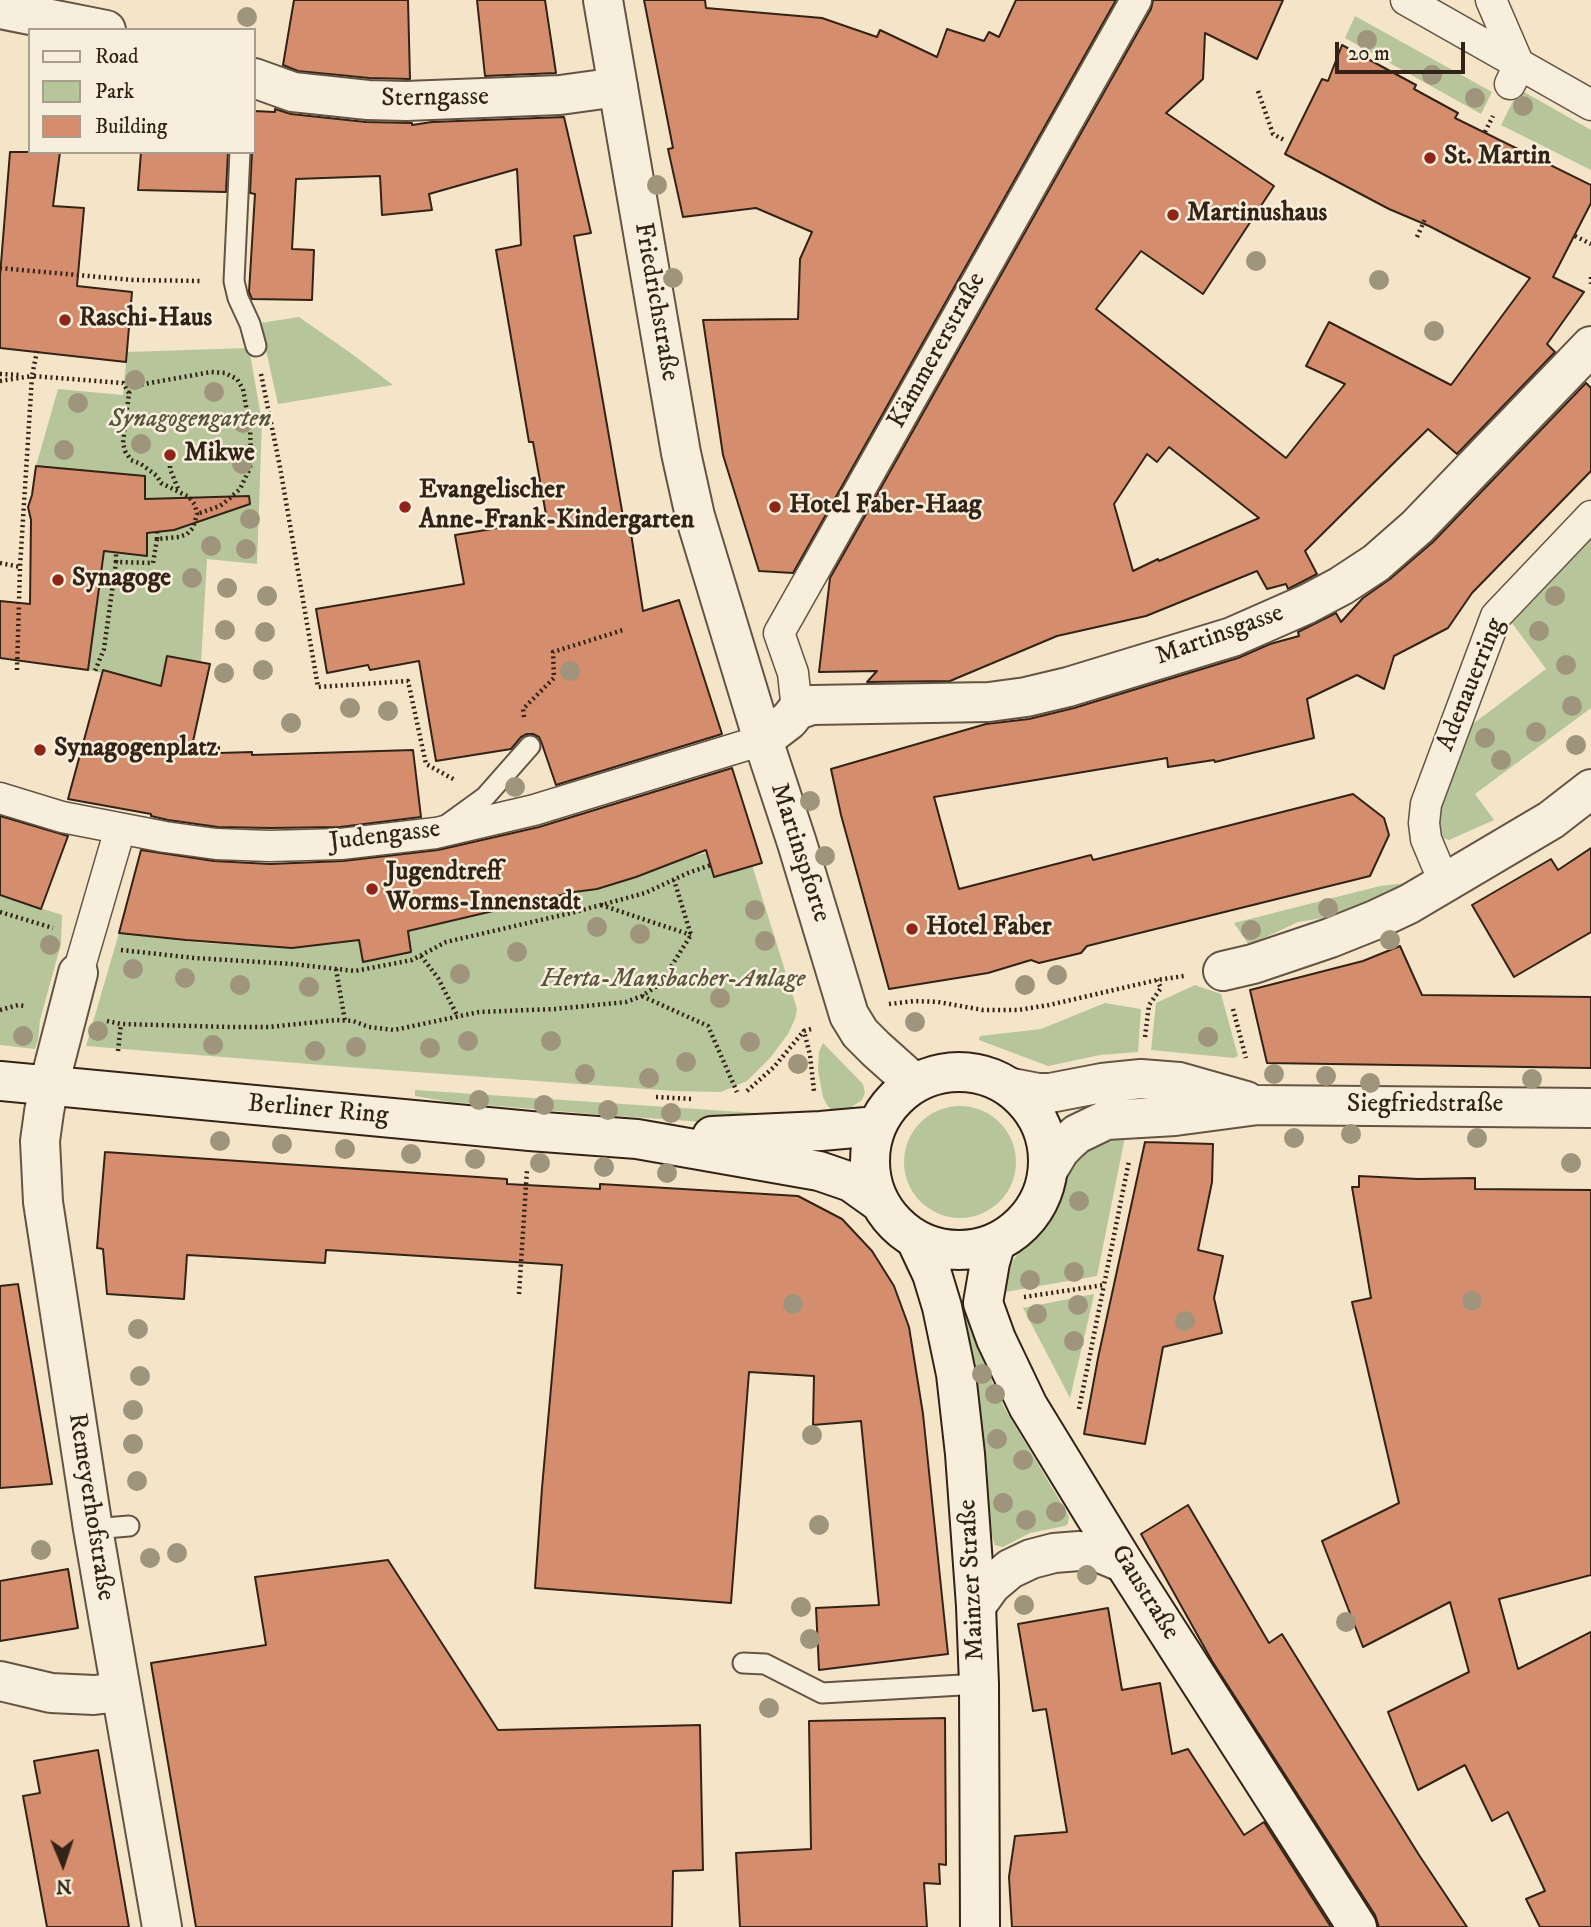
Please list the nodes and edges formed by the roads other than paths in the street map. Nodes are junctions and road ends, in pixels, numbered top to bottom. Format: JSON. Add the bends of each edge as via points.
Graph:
{"nodes":[{"id":1,"x":603,"y":0,"type":"edge"},
{"id":2,"x":1136,"y":0,"type":"edge"},
{"id":3,"x":1406,"y":0,"type":"edge"},
{"id":4,"x":1491,"y":0,"type":"edge"},
{"id":5,"x":0,"y":9,"type":"edge"},
{"id":6,"x":96,"y":28,"type":"edge"},
{"id":7,"x":1515,"y":75,"type":"junction"},
{"id":8,"x":256,"y":79,"type":"edge"},
{"id":9,"x":618,"y":87,"type":"junction"},
{"id":10,"x":1591,"y":105,"type":"edge"},
{"id":11,"x":240,"y":154,"type":"edge"},
{"id":12,"x":256,"y":346,"type":"road end"},
{"id":13,"x":1591,"y":346,"type":"edge"},
{"id":14,"x":1591,"y":516,"type":"edge"},
{"id":15,"x":720,"y":601,"type":"joint"},
{"id":16,"x":797,"y":710,"type":"junction"},
{"id":17,"x":763,"y":740,"type":"junction"},
{"id":18,"x":530,"y":746,"type":"road end"},
{"id":19,"x":1591,"y":789,"type":"edge"},
{"id":20,"x":0,"y":798,"type":"edge"},
{"id":21,"x":120,"y":829,"type":"junction"},
{"id":22,"x":436,"y":833,"type":"junction"},
{"id":23,"x":1444,"y":882,"type":"junction"},
{"id":24,"x":83,"y":956,"type":"joint"},
{"id":25,"x":1223,"y":971,"type":"road end"},
{"id":26,"x":0,"y":1081,"type":"edge"},
{"id":27,"x":914,"y":1083,"type":"junction"},
{"id":28,"x":49,"y":1085,"type":"junction"},
{"id":29,"x":1012,"y":1088,"type":"junction"},
{"id":30,"x":1258,"y":1105,"type":"junction"},
{"id":31,"x":1591,"y":1108,"type":"edge"},
{"id":32,"x":877,"y":1126,"type":"junction"},
{"id":33,"x":637,"y":1139,"type":"junction"},
{"id":34,"x":1048,"y":1170,"type":"junction"},
{"id":35,"x":879,"y":1202,"type":"junction"},
{"id":36,"x":916,"y":1240,"type":"junction"},
{"id":37,"x":996,"y":1242,"type":"junction"},
{"id":38,"x":1124,"y":1563,"type":"junction"},
{"id":39,"x":976,"y":1606,"type":"junction"},
{"id":40,"x":743,"y":1663,"type":"dead end"},
{"id":41,"x":0,"y":1681,"type":"edge"},
{"id":42,"x":979,"y":1684,"type":"junction"},
{"id":43,"x":120,"y":1692,"type":"junction"},
{"id":44,"x":162,"y":1927,"type":"edge"},
{"id":45,"x":980,"y":1927,"type":"edge"},
{"id":46,"x":1357,"y":1927,"type":"edge"}],
"edges":[{"from":1,"to":9,"type":"street","name":"Friedrichstraße"},
{"from":2,"to":16,"type":"street","name":"Kämmererstraße","via":[[779,633],[793,673]]},
{"from":3,"to":7,"type":"street"},
{"from":4,"to":7,"type":"street"},
{"from":5,"to":6,"type":"street"},
{"from":7,"to":10,"type":"street"},
{"from":8,"to":9,"type":"street","name":"Sterngasse","via":[[293,92],[405,101],[560,95]]},
{"from":9,"to":15,"type":"street","name":"Friedrichstraße","via":[[681,453]]},
{"from":11,"to":12,"type":"lane","via":[[234,281]]},
{"from":13,"to":16,"type":"street","name":"Martinsgasse","via":[[1417,527],[1353,579],[1296,609],[1231,637],[1026,697],[989,702],[812,705]]},
{"from":14,"to":23,"type":"street","name":"Adenauerring","via":[[1496,616],[1426,804],[1426,839]]},
{"from":15,"to":17,"type":"street","name":"Martinspforte"},
{"from":16,"to":17,"type":"street"},
{"from":17,"to":22,"type":"street","name":"Judengasse","via":[[561,803]]},
{"from":17,"to":27,"type":"street","name":"Martinspforte","via":[[849,1015],[860,1033]]},
{"from":18,"to":22,"type":"lane","via":[[485,797]]},
{"from":19,"to":23,"type":"street","via":[[1551,820]]},
{"from":20,"to":21,"type":"street","name":"Judengasse"},
{"from":21,"to":22,"type":"street","name":"Judengasse","via":[[216,844],[270,846],[341,844]]},
{"from":21,"to":24,"type":"street"},
{"from":23,"to":25,"type":"street","via":[[1409,904],[1341,934]]},
{"from":24,"to":28,"type":"street","via":[[50,1010]]},
{"from":26,"to":28,"type":"street","name":"Berliner Ring"},
{"from":27,"to":29,"type":"street","via":[[964,1071]]},
{"from":27,"to":32,"type":"street","via":[[892,1102]]},
{"from":28,"to":33,"type":"street","name":"Berliner Ring"},
{"from":28,"to":43,"type":"street","name":"Remeyerhofstraße","via":[[40,1141],[43,1202],[111,1527]]},
{"from":29,"to":30,"type":"street","name":"Siegfriedstraße","via":[[1050,1093],[1141,1079],[1179,1082]]},
{"from":29,"to":34,"type":"street","via":[[1041,1125]]},
{"from":30,"to":31,"type":"street","name":"Siegfriedstraße"},
{"from":30,"to":34,"type":"street","name":"Siegfriedstraße","via":[[1106,1120],[1077,1134]]},
{"from":32,"to":33,"type":"street","name":"Berliner Ring"},
{"from":32,"to":35,"type":"street","via":[[869,1155]]},
{"from":33,"to":35,"type":"street","name":"Berliner Ring","via":[[819,1171],[851,1182]]},
{"from":34,"to":37,"type":"street","via":[[1032,1213]]},
{"from":35,"to":36,"type":"street"},
{"from":36,"to":37,"type":"street","via":[[947,1250]]},
{"from":36,"to":39,"type":"street","name":"Mainzer Straße","via":[[942,1307],[956,1374]]},
{"from":37,"to":38,"type":"street","name":"Gaustraße","via":[[983,1303],[996,1339],[1028,1406]]},
{"from":38,"to":39,"type":"street","via":[[1079,1551],[1031,1559],[991,1585]]},
{"from":38,"to":46,"type":"street","name":"Gaustraße"},
{"from":39,"to":42,"type":"street","name":"Mainzer Straße"},
{"from":40,"to":42,"type":"lane","via":[[765,1664],[822,1693]]},
{"from":41,"to":43,"type":"street","via":[[51,1693]]},
{"from":42,"to":45,"type":"street","name":"Mainzer Straße"},
{"from":43,"to":44,"type":"street","name":"Remeyerhofstraße"}]}
